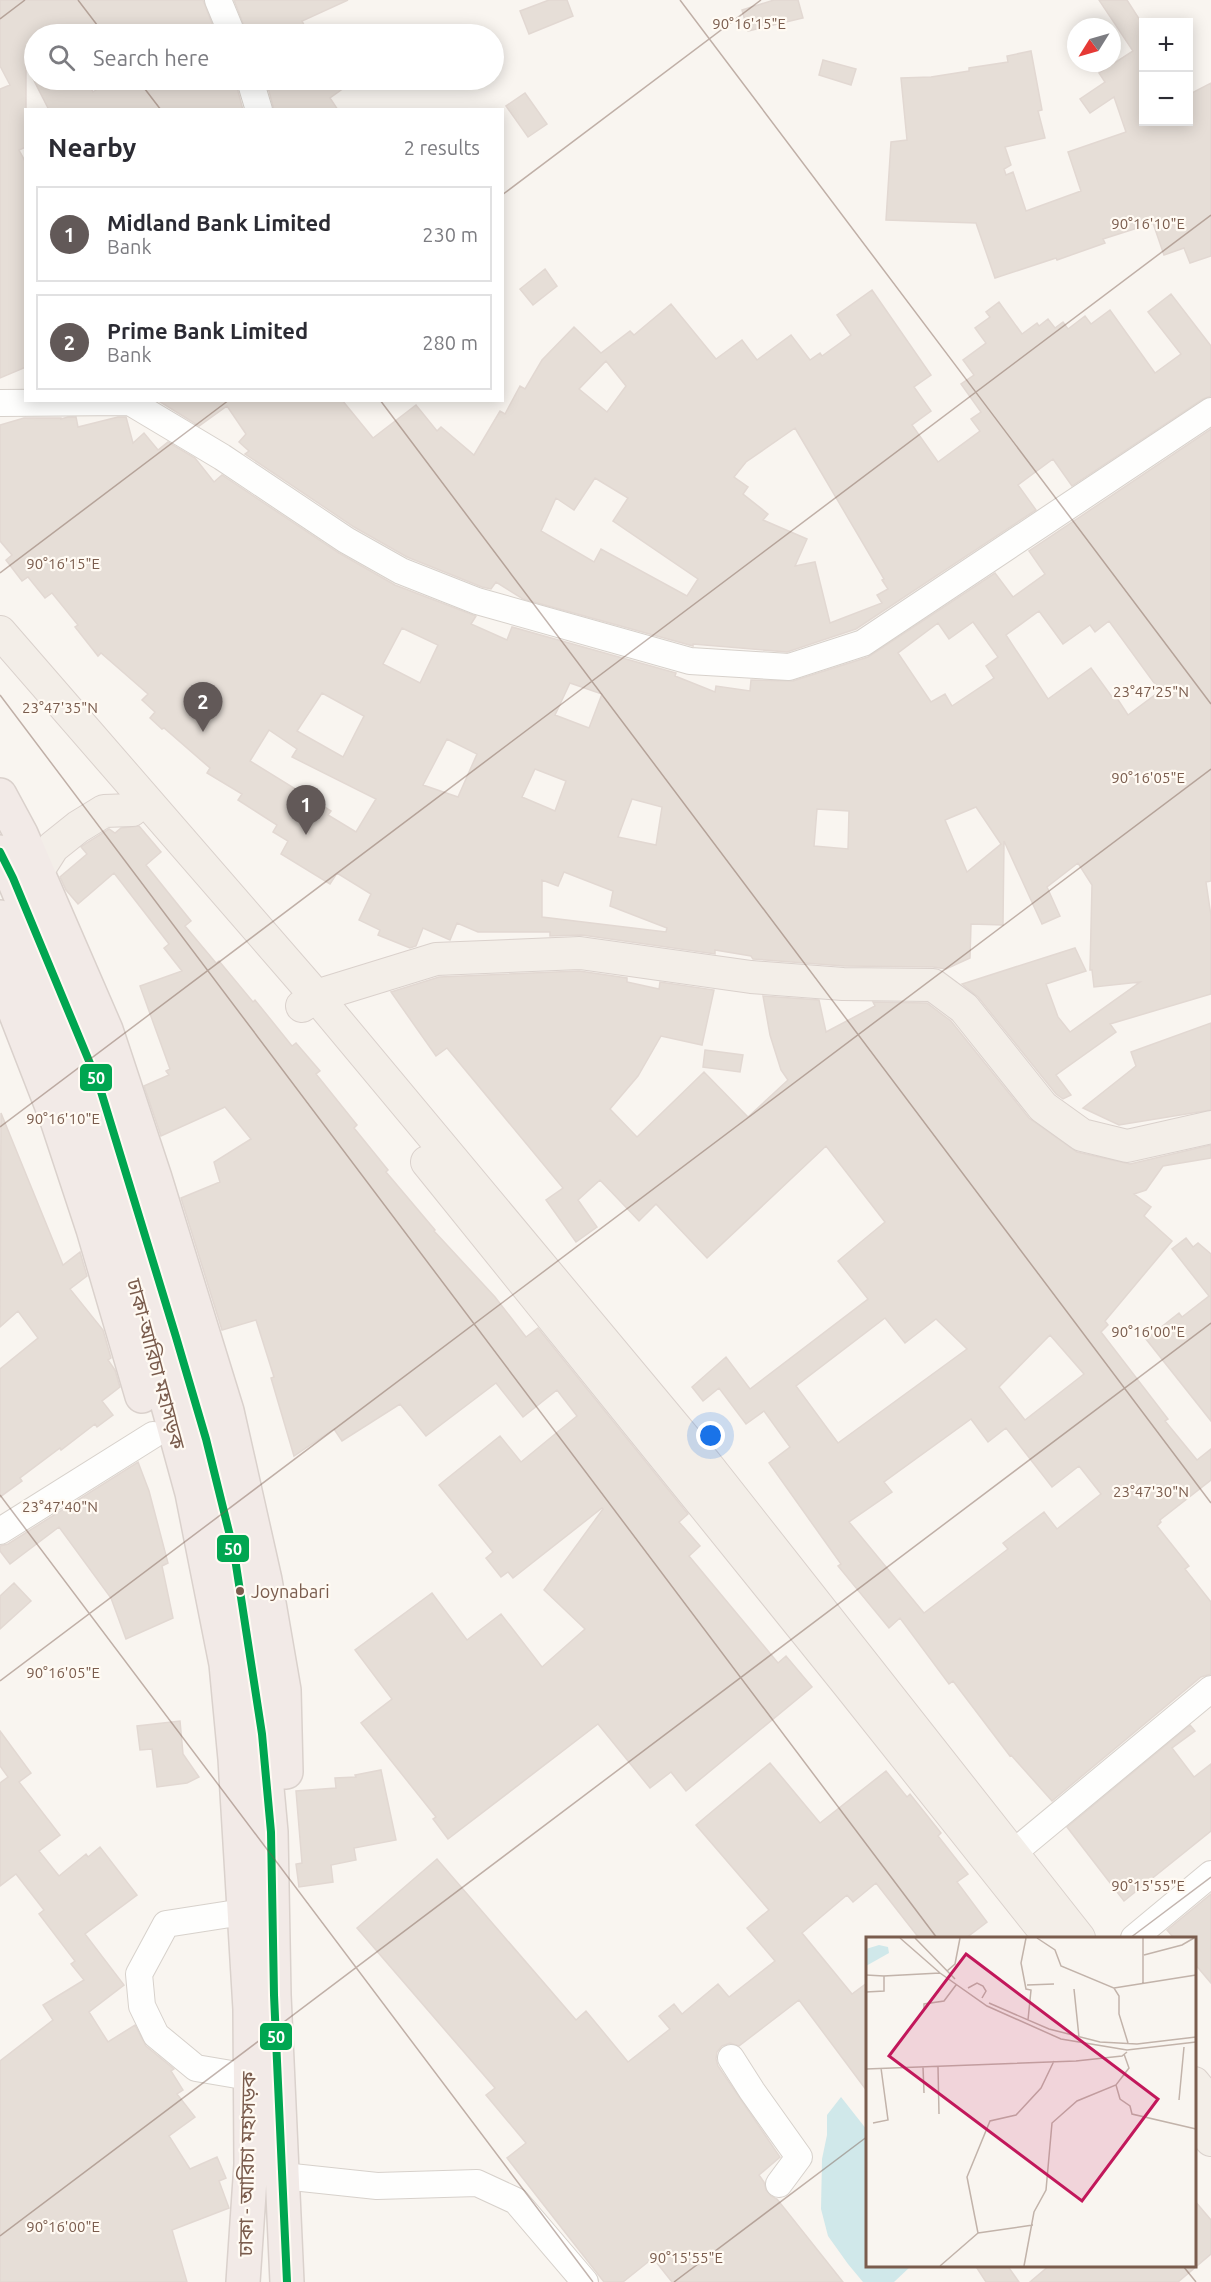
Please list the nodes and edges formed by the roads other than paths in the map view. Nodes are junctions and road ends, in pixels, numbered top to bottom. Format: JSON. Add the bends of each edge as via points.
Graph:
{"nodes":[{"id":1,"x":218,"y":0,"type":"edge"},
{"id":2,"x":228,"y":24,"type":"edge"},
{"id":3,"x":253,"y":90,"type":"edge"},
{"id":4,"x":258,"y":108,"type":"edge"},
{"id":5,"x":66,"y":402,"type":"edge"},
{"id":6,"x":133,"y":402,"type":"edge"},
{"id":7,"x":0,"y":403,"type":"edge"},
{"id":8,"x":1211,"y":411,"type":"edge"},
{"id":9,"x":0,"y":632,"type":"edge"},
{"id":10,"x":0,"y":658,"type":"edge"},
{"id":11,"x":0,"y":795,"type":"edge"},
{"id":12,"x":132,"y":810,"type":"junction"},
{"id":13,"x":0,"y":852,"type":"edge"},
{"id":14,"x":37,"y":872,"type":"junction"},
{"id":15,"x":0,"y":916,"type":"edge"},
{"id":16,"x":0,"y":973,"type":"edge"},
{"id":17,"x":309,"y":1001,"type":"junction"},
{"id":18,"x":1211,"y":1127,"type":"edge"},
{"id":19,"x":153,"y":1435,"type":"junction"},
{"id":20,"x":0,"y":1531,"type":"edge"},
{"id":21,"x":1211,"y":1689,"type":"edge"},
{"id":22,"x":239,"y":1829,"type":"junction"},
{"id":23,"x":271,"y":1832,"type":"junction"},
{"id":24,"x":1013,"y":1853,"type":"junction"},
{"id":25,"x":1211,"y":1874,"type":"edge"},
{"id":26,"x":243,"y":1912,"type":"junction"},
{"id":27,"x":1049,"y":1937,"type":"edge"},
{"id":28,"x":1078,"y":1937,"type":"edge"},
{"id":29,"x":1135,"y":1937,"type":"edge"},
{"id":30,"x":731,"y":2058,"type":"dead end"},
{"id":31,"x":249,"y":2077,"type":"junction"},
{"id":32,"x":1196,"y":2086,"type":"edge"},
{"id":33,"x":1211,"y":2104,"type":"edge"},
{"id":34,"x":1196,"y":2122,"type":"edge"},
{"id":35,"x":1211,"y":2140,"type":"edge"},
{"id":36,"x":283,"y":2176,"type":"junction"},
{"id":37,"x":779,"y":2184,"type":"dead end"},
{"id":38,"x":243,"y":2282,"type":"edge"},
{"id":39,"x":287,"y":2282,"type":"edge"},
{"id":40,"x":585,"y":2282,"type":"edge"}],
"edges":[{"from":1,"to":2,"type":"street"},
{"from":3,"to":4,"type":"street"},
{"from":5,"to":7,"type":"street"},
{"from":6,"to":8,"type":"street","via":[[346,540],[412,575],[477,601],[690,661],[789,668],[863,643]]},
{"from":9,"to":17,"type":"main road"},
{"from":10,"to":12,"type":"main road"},
{"from":11,"to":14,"type":"highway"},
{"from":12,"to":14,"type":"main road","via":[[104,811],[78,827],[53,847]]},
{"from":12,"to":17,"type":"main road"},
{"from":13,"to":23,"type":"highway","name":"ঢাকা-আরিচা মহাসড়ক","via":[[99,1085],[206,1439],[234,1552],[262,1734]]},
{"from":14,"to":23,"type":"highway","via":[[106,1030],[226,1411],[284,1690],[286,1774]]},
{"from":15,"to":22,"type":"highway","name":"ঢাকা-আরিচা মহাসড়ক","via":[[69,1077],[133,1278],[192,1493],[226,1664]]},
{"from":16,"to":19,"type":"highway","via":[[56,1117]]},
{"from":17,"to":18,"type":"main road","via":[[436,959],[580,953],[763,978],[933,985],[964,1008],[1043,1107],[1082,1135],[1128,1146]]},
{"from":17,"to":24,"type":"main road","via":[[706,1464]]},
{"from":17,"to":27,"type":"main road"},
{"from":19,"to":20,"type":"street"},
{"from":19,"to":22,"type":"highway","via":[[187,1572],[217,1771]]},
{"from":21,"to":24,"type":"street"},
{"from":22,"to":26,"type":"highway","name":"ঢাকা - আরিচা মহাসড়ক"},
{"from":23,"to":36,"type":"highway","name":"ঢাকা-আরিচা মহাসড়ক"},
{"from":24,"to":28,"type":"main road"},
{"from":25,"to":29,"type":"street"},
{"from":26,"to":31,"type":"highway","name":"ঢাকা - আরিচা মহাসড়ক","via":[[250,2009]]},
{"from":26,"to":31,"type":"street","via":[[166,1924],[139,1974],[141,2006],[156,2035],[196,2068]]},
{"from":30,"to":37,"type":"street","via":[[799,2157]]},
{"from":31,"to":38,"type":"highway","name":"ঢাকা - আরিচা মহাসড়ক","via":[[251,2164]]},
{"from":32,"to":33,"type":"main road"},
{"from":34,"to":35,"type":"main road"},
{"from":36,"to":39,"type":"highway","name":"ঢাকা-আরিচা মহাসড়ক"},
{"from":36,"to":40,"type":"street","via":[[377,2186],[477,2183],[516,2201]]}]}
